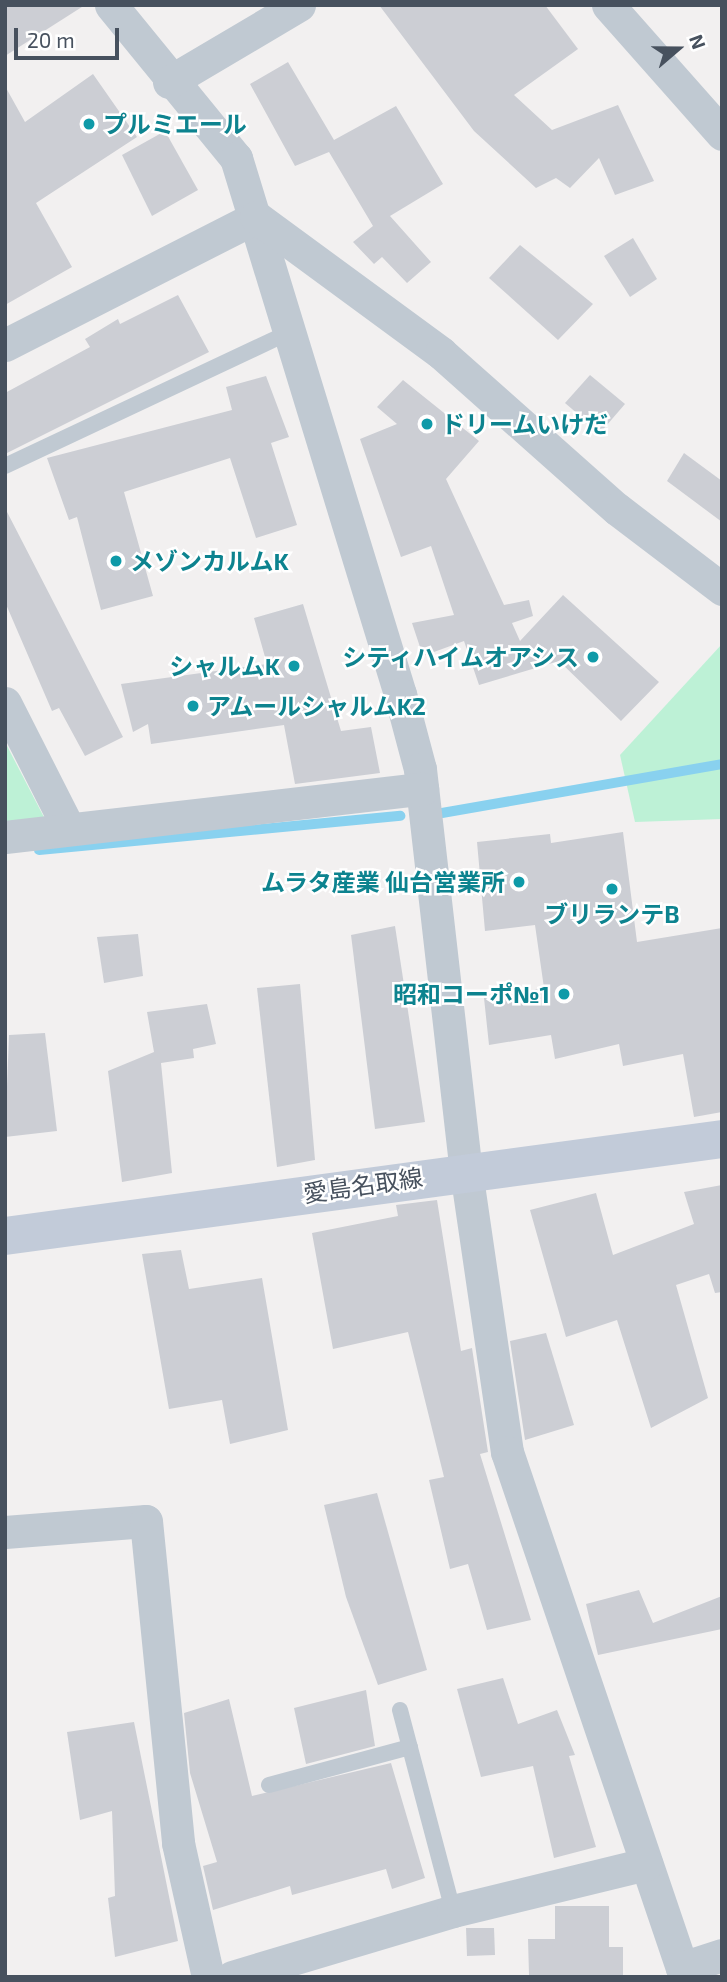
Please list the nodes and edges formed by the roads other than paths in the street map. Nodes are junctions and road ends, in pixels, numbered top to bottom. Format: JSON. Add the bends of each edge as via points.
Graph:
{"nodes":[{"id":1,"x":111,"y":5,"type":"edge"},
{"id":2,"x":299,"y":5,"type":"edge"},
{"id":3,"x":610,"y":6,"type":"edge"},
{"id":4,"x":169,"y":82,"type":"junction"},
{"id":5,"x":722,"y":134,"type":"edge"},
{"id":6,"x":256,"y":217,"type":"junction"},
{"id":7,"x":290,"y":332,"type":"junction"},
{"id":8,"x":5,"y":345,"type":"edge"},
{"id":9,"x":5,"y":466,"type":"edge"},
{"id":10,"x":722,"y":589,"type":"edge"},
{"id":11,"x":5,"y":703,"type":"edge"},
{"id":12,"x":422,"y":789,"type":"junction"},
{"id":13,"x":68,"y":827,"type":"junction"},
{"id":14,"x":5,"y":837,"type":"edge"},
{"id":15,"x":722,"y":1139,"type":"edge"},
{"id":16,"x":466,"y":1171,"type":"junction"},
{"id":17,"x":5,"y":1236,"type":"edge"},
{"id":18,"x":5,"y":1532,"type":"edge"},
{"id":19,"x":400,"y":1710,"type":"dead end"},
{"id":20,"x":410,"y":1748,"type":"junction"},
{"id":21,"x":269,"y":1785,"type":"dead end"},
{"id":22,"x":646,"y":1864,"type":"junction"},
{"id":23,"x":453,"y":1911,"type":"junction"},
{"id":24,"x":722,"y":1955,"type":"edge"},
{"id":25,"x":304,"y":1965,"type":"edge"},
{"id":26,"x":683,"y":1972,"type":"edge"},
{"id":27,"x":208,"y":1977,"type":"edge"},
{"id":28,"x":232,"y":1977,"type":"edge"}],
"edges":[{"from":1,"to":4,"type":"street"},
{"from":2,"to":4,"type":"street"},
{"from":3,"to":5,"type":"street"},
{"from":4,"to":6,"type":"street","via":[[236,158]]},
{"from":6,"to":7,"type":"street"},
{"from":6,"to":8,"type":"street"},
{"from":6,"to":10,"type":"street","via":[[441,353],[617,509]]},
{"from":7,"to":9,"type":"lane"},
{"from":7,"to":12,"type":"street","via":[[400,694]]},
{"from":11,"to":13,"type":"street"},
{"from":12,"to":13,"type":"street"},
{"from":12,"to":16,"type":"street"},
{"from":13,"to":14,"type":"street"},
{"from":15,"to":16,"type":"main road","name":"愛島名取線"},
{"from":16,"to":17,"type":"main road","name":"愛島名取線"},
{"from":16,"to":22,"type":"street","via":[[507,1452]]},
{"from":18,"to":27,"type":"street","via":[[146,1521],[178,1843]]},
{"from":19,"to":20,"type":"lane"},
{"from":20,"to":21,"type":"lane"},
{"from":20,"to":23,"type":"lane"},
{"from":22,"to":23,"type":"street"},
{"from":22,"to":26,"type":"street"},
{"from":23,"to":25,"type":"street"},
{"from":24,"to":26,"type":"street"},
{"from":25,"to":28,"type":"street"}]}
